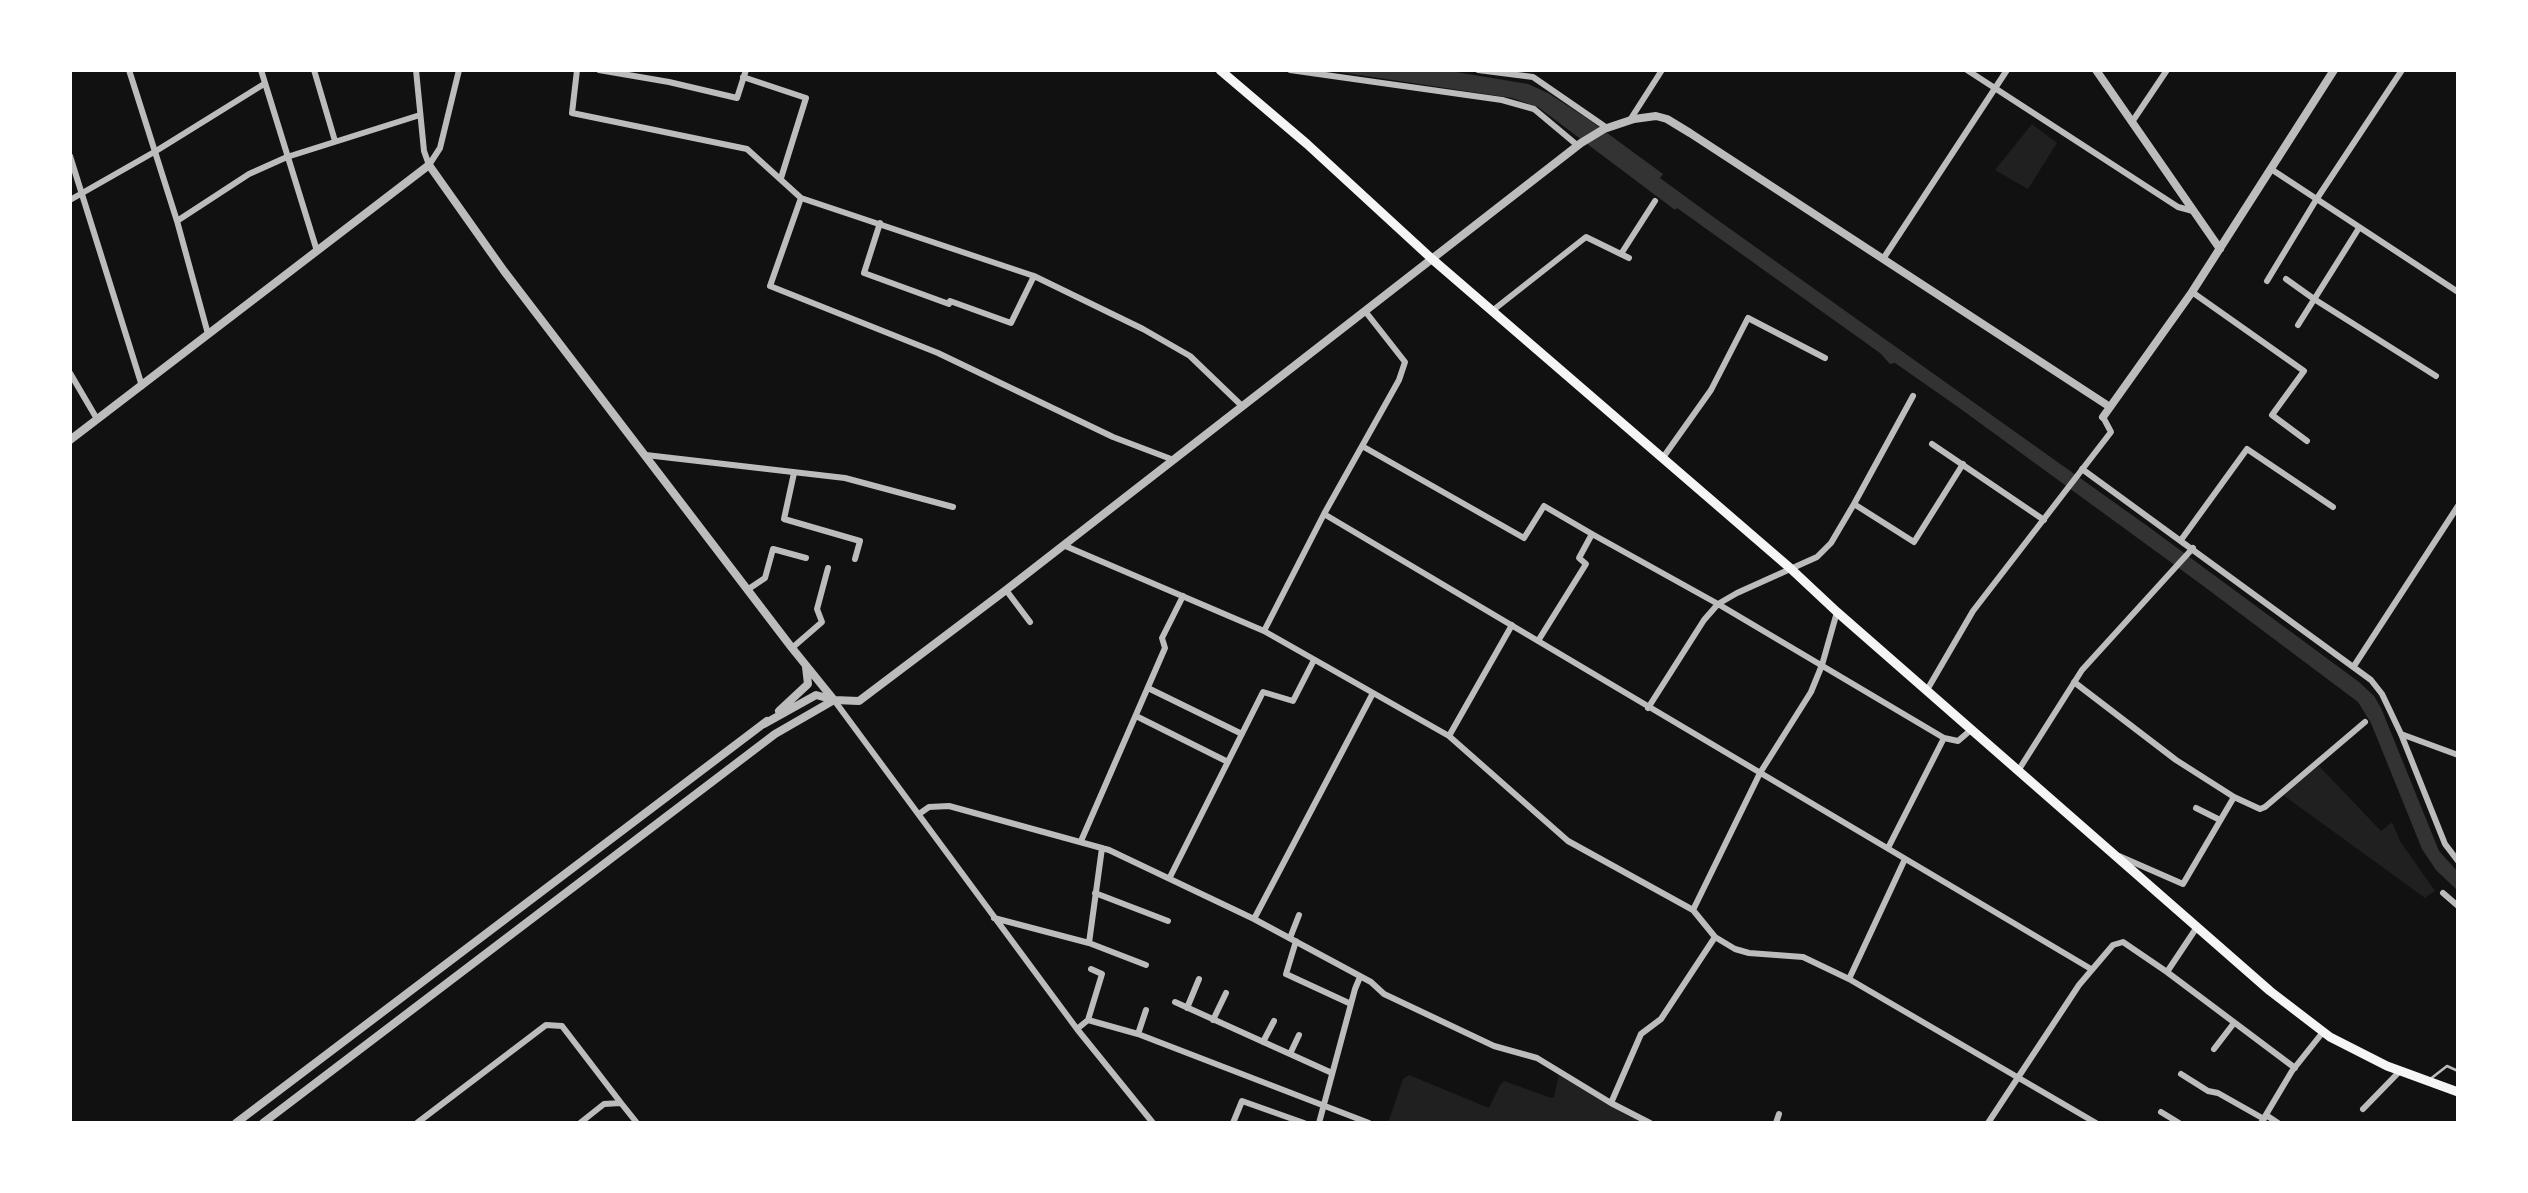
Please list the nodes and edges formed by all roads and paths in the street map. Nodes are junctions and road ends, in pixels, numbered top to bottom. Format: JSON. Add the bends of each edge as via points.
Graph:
{"nodes":[{"id":1,"x":129,"y":70,"type":"edge"},
{"id":2,"x":261,"y":70,"type":"edge"},
{"id":3,"x":314,"y":70,"type":"edge"},
{"id":4,"x":416,"y":70,"type":"edge"},
{"id":5,"x":458,"y":70,"type":"edge"},
{"id":6,"x":577,"y":70,"type":"edge"},
{"id":7,"x":599,"y":70,"type":"edge"},
{"id":8,"x":1220,"y":70,"type":"edge"},
{"id":9,"x":1290,"y":70,"type":"edge"},
{"id":10,"x":1478,"y":70,"type":"edge"},
{"id":11,"x":1662,"y":70,"type":"edge"},
{"id":12,"x":1967,"y":70,"type":"edge"},
{"id":13,"x":2007,"y":70,"type":"edge"},
{"id":14,"x":2096,"y":70,"type":"edge"},
{"id":15,"x":2167,"y":70,"type":"edge"},
{"id":16,"x":2334,"y":70,"type":"edge"},
{"id":17,"x":2402,"y":70,"type":"edge"},
{"id":18,"x":745,"y":73,"type":"edge"},
{"id":19,"x":1534,"y":74,"type":"edge"},
{"id":20,"x":264,"y":85,"type":"junction"},
{"id":21,"x":1995,"y":88,"type":"junction"},
{"id":22,"x":420,"y":116,"type":"junction"},
{"id":23,"x":1630,"y":120,"type":"junction"},
{"id":24,"x":2132,"y":122,"type":"junction"},
{"id":25,"x":1606,"y":128,"type":"junction"},
{"id":26,"x":335,"y":141,"type":"junction"},
{"id":27,"x":1579,"y":144,"type":"junction"},
{"id":28,"x":156,"y":151,"type":"junction"},
{"id":29,"x":70,"y":156,"type":"edge"},
{"id":30,"x":287,"y":157,"type":"junction"},
{"id":31,"x":429,"y":165,"type":"junction"},
{"id":32,"x":2271,"y":169,"type":"junction"},
{"id":33,"x":781,"y":178,"type":"junction"},
{"id":34,"x":82,"y":193,"type":"junction"},
{"id":35,"x":801,"y":198,"type":"junction"},
{"id":36,"x":70,"y":200,"type":"edge"},
{"id":37,"x":2316,"y":200,"type":"junction"},
{"id":38,"x":1655,"y":201,"type":"dead end"},
{"id":39,"x":2193,"y":211,"type":"junction"},
{"id":40,"x":177,"y":221,"type":"junction"},
{"id":41,"x":880,"y":223,"type":"junction"},
{"id":42,"x":2359,"y":228,"type":"junction"},
{"id":43,"x":2220,"y":249,"type":"junction"},
{"id":44,"x":317,"y":251,"type":"junction"},
{"id":45,"x":1621,"y":254,"type":"junction"},
{"id":46,"x":1629,"y":258,"type":"dead end"},
{"id":47,"x":1432,"y":259,"type":"junction"},
{"id":48,"x":1883,"y":259,"type":"junction"},
{"id":49,"x":1034,"y":276,"type":"junction"},
{"id":50,"x":2287,"y":279,"type":"dead end"},
{"id":51,"x":2267,"y":281,"type":"dead end"},
{"id":52,"x":2192,"y":292,"type":"junction"},
{"id":53,"x":2458,"y":292,"type":"edge"},
{"id":54,"x":2314,"y":299,"type":"junction"},
{"id":55,"x":1365,"y":311,"type":"junction"},
{"id":56,"x":1492,"y":311,"type":"junction"},
{"id":57,"x":2298,"y":325,"type":"dead end"},
{"id":58,"x":208,"y":334,"type":"junction"},
{"id":59,"x":1825,"y":358,"type":"dead end"},
{"id":60,"x":70,"y":373,"type":"edge"},
{"id":61,"x":2436,"y":376,"type":"dead end"},
{"id":62,"x":142,"y":386,"type":"junction"},
{"id":63,"x":1913,"y":396,"type":"dead end"},
{"id":64,"x":1242,"y":406,"type":"junction"},
{"id":65,"x":2110,"y":407,"type":"junction"},
{"id":66,"x":2103,"y":417,"type":"joint"},
{"id":67,"x":97,"y":419,"type":"junction"},
{"id":68,"x":70,"y":440,"type":"edge"},
{"id":69,"x":2307,"y":441,"type":"dead end"},
{"id":70,"x":1932,"y":444,"type":"dead end"},
{"id":71,"x":1362,"y":446,"type":"junction"},
{"id":72,"x":646,"y":455,"type":"junction"},
{"id":73,"x":1171,"y":459,"type":"junction"},
{"id":74,"x":1662,"y":459,"type":"junction"},
{"id":75,"x":1963,"y":464,"type":"junction"},
{"id":76,"x":2082,"y":470,"type":"junction"},
{"id":77,"x":794,"y":472,"type":"junction"},
{"id":78,"x":1854,"y":504,"type":"junction"},
{"id":79,"x":2458,"y":506,"type":"edge"},
{"id":80,"x":953,"y":507,"type":"dead end"},
{"id":81,"x":2333,"y":507,"type":"dead end"},
{"id":82,"x":1324,"y":514,"type":"junction"},
{"id":83,"x":2044,"y":520,"type":"junction"},
{"id":84,"x":1592,"y":534,"type":"junction"},
{"id":85,"x":2181,"y":540,"type":"junction"},
{"id":86,"x":1063,"y":545,"type":"junction"},
{"id":87,"x":2191,"y":550,"type":"junction"},
{"id":88,"x":806,"y":558,"type":"dead end"},
{"id":89,"x":855,"y":559,"type":"dead end"},
{"id":90,"x":828,"y":568,"type":"dead end"},
{"id":91,"x":1790,"y":568,"type":"junction"},
{"id":92,"x":747,"y":590,"type":"junction"},
{"id":93,"x":1006,"y":590,"type":"junction"},
{"id":94,"x":1183,"y":596,"type":"junction"},
{"id":95,"x":1718,"y":604,"type":"junction"},
{"id":96,"x":1837,"y":612,"type":"junction"},
{"id":97,"x":1030,"y":622,"type":"dead end"},
{"id":98,"x":1512,"y":625,"type":"junction"},
{"id":99,"x":1264,"y":631,"type":"junction"},
{"id":100,"x":1538,"y":641,"type":"junction"},
{"id":101,"x":792,"y":648,"type":"junction"},
{"id":102,"x":1314,"y":660,"type":"junction"},
{"id":103,"x":805,"y":665,"type":"junction"},
{"id":104,"x":1821,"y":666,"type":"junction"},
{"id":105,"x":2354,"y":666,"type":"junction"},
{"id":106,"x":2074,"y":682,"type":"junction"},
{"id":107,"x":1148,"y":688,"type":"junction"},
{"id":108,"x":1927,"y":690,"type":"junction"},
{"id":109,"x":1373,"y":693,"type":"junction"},
{"id":110,"x":834,"y":700,"type":"junction"},
{"id":111,"x":1648,"y":708,"type":"junction"},
{"id":112,"x":1136,"y":716,"type":"junction"},
{"id":113,"x":2365,"y":722,"type":"dead end"},
{"id":114,"x":764,"y":724,"type":"junction"},
{"id":115,"x":1972,"y":729,"type":"junction"},
{"id":116,"x":1242,"y":734,"type":"junction"},
{"id":117,"x":2401,"y":734,"type":"junction"},
{"id":118,"x":1448,"y":736,"type":"junction"},
{"id":119,"x":1944,"y":738,"type":"junction"},
{"id":120,"x":2458,"y":755,"type":"edge"},
{"id":121,"x":1228,"y":762,"type":"junction"},
{"id":122,"x":2018,"y":771,"type":"junction"},
{"id":123,"x":1760,"y":773,"type":"junction"},
{"id":124,"x":2234,"y":797,"type":"junction"},
{"id":125,"x":2196,"y":808,"type":"dead end"},
{"id":126,"x":919,"y":814,"type":"junction"},
{"id":127,"x":2220,"y":820,"type":"junction"},
{"id":128,"x":1081,"y":841,"type":"junction"},
{"id":129,"x":1102,"y":848,"type":"junction"},
{"id":130,"x":1888,"y":849,"type":"junction"},
{"id":131,"x":2113,"y":853,"type":"junction"},
{"id":132,"x":1905,"y":859,"type":"junction"},
{"id":133,"x":2458,"y":861,"type":"edge"},
{"id":134,"x":1170,"y":877,"type":"junction"},
{"id":135,"x":1095,"y":893,"type":"junction"},
{"id":136,"x":2443,"y":893,"type":"dead end"},
{"id":137,"x":2458,"y":906,"type":"edge"},
{"id":138,"x":1693,"y":909,"type":"junction"},
{"id":139,"x":1300,"y":915,"type":"dead end"},
{"id":140,"x":994,"y":918,"type":"junction"},
{"id":141,"x":1254,"y":919,"type":"junction"},
{"id":142,"x":1168,"y":922,"type":"dead end"},
{"id":143,"x":2197,"y":927,"type":"junction"},
{"id":144,"x":1715,"y":937,"type":"junction"},
{"id":145,"x":1293,"y":939,"type":"junction"},
{"id":146,"x":1089,"y":943,"type":"junction"},
{"id":147,"x":1146,"y":965,"type":"dead end"},
{"id":148,"x":1091,"y":969,"type":"dead end"},
{"id":149,"x":2091,"y":969,"type":"junction"},
{"id":150,"x":2167,"y":972,"type":"junction"},
{"id":151,"x":1360,"y":977,"type":"junction"},
{"id":152,"x":1199,"y":979,"type":"dead end"},
{"id":153,"x":1849,"y":979,"type":"junction"},
{"id":154,"x":1226,"y":993,"type":"dead end"},
{"id":155,"x":1175,"y":1002,"type":"dead end"},
{"id":156,"x":1350,"y":1004,"type":"junction"},
{"id":157,"x":1187,"y":1008,"type":"junction"},
{"id":158,"x":1146,"y":1010,"type":"dead end"},
{"id":159,"x":1088,"y":1020,"type":"junction"},
{"id":160,"x":1213,"y":1020,"type":"junction"},
{"id":161,"x":1274,"y":1021,"type":"dead end"},
{"id":162,"x":2234,"y":1023,"type":"junction"},
{"id":163,"x":1077,"y":1029,"type":"junction"},
{"id":164,"x":2323,"y":1032,"type":"junction"},
{"id":165,"x":1138,"y":1034,"type":"junction"},
{"id":166,"x":1300,"y":1035,"type":"dead end"},
{"id":167,"x":1264,"y":1042,"type":"junction"},
{"id":168,"x":2214,"y":1049,"type":"dead end"},
{"id":169,"x":1290,"y":1055,"type":"junction"},
{"id":170,"x":2295,"y":1068,"type":"junction"},
{"id":171,"x":2400,"y":1071,"type":"junction"},
{"id":172,"x":2458,"y":1071,"type":"edge"},
{"id":173,"x":1332,"y":1073,"type":"junction"},
{"id":174,"x":2181,"y":1074,"type":"dead end"},
{"id":175,"x":2016,"y":1077,"type":"junction"},
{"id":176,"x":2427,"y":1081,"type":"junction"},
{"id":177,"x":2458,"y":1093,"type":"edge"},
{"id":178,"x":621,"y":1103,"type":"junction"},
{"id":179,"x":1611,"y":1103,"type":"junction"},
{"id":180,"x":1325,"y":1106,"type":"junction"},
{"id":181,"x":2363,"y":1109,"type":"dead end"},
{"id":182,"x":2161,"y":1112,"type":"dead end"},
{"id":183,"x":1779,"y":1114,"type":"dead end"},
{"id":184,"x":2264,"y":1119,"type":"edge"},
{"id":185,"x":236,"y":1123,"type":"edge"},
{"id":186,"x":263,"y":1123,"type":"edge"},
{"id":187,"x":417,"y":1123,"type":"edge"},
{"id":188,"x":580,"y":1123,"type":"edge"},
{"id":189,"x":637,"y":1123,"type":"edge"},
{"id":190,"x":1153,"y":1123,"type":"edge"},
{"id":191,"x":1233,"y":1123,"type":"edge"},
{"id":192,"x":1304,"y":1123,"type":"edge"},
{"id":193,"x":1319,"y":1123,"type":"edge"},
{"id":194,"x":1369,"y":1123,"type":"edge"},
{"id":195,"x":1650,"y":1123,"type":"edge"},
{"id":196,"x":1776,"y":1123,"type":"edge"},
{"id":197,"x":1988,"y":1123,"type":"edge"},
{"id":198,"x":2096,"y":1123,"type":"edge"},
{"id":199,"x":2179,"y":1123,"type":"edge"},
{"id":200,"x":2278,"y":1123,"type":"edge"}],
"edges":[{"from":1,"to":28,"type":"street"},
{"from":2,"to":20,"type":"street"},
{"from":3,"to":26,"type":"street"},
{"from":4,"to":22,"type":"street"},
{"from":5,"to":31,"type":"street","via":[[440,148]]},
{"from":6,"to":33,"type":"street","via":[[572,113],[747,149]]},
{"from":7,"to":18,"type":"street","via":[[737,98]]},
{"from":8,"to":47,"type":"main road"},
{"from":9,"to":27,"type":"street","via":[[1502,100],[1534,109]]},
{"from":10,"to":19,"type":"street"},
{"from":11,"to":23,"type":"street"},
{"from":12,"to":21,"type":"street"},
{"from":13,"to":21,"type":"street"},
{"from":14,"to":24,"type":"street"},
{"from":15,"to":24,"type":"street"},
{"from":16,"to":32,"type":"street"},
{"from":17,"to":37,"type":"street"},
{"from":18,"to":33,"type":"street","via":[[806,98]]},
{"from":19,"to":25,"type":"street"},
{"from":20,"to":28,"type":"street"},
{"from":20,"to":30,"type":"street"},
{"from":21,"to":39,"type":"street","via":[[2178,207]]},
{"from":21,"to":48,"type":"street"},
{"from":22,"to":26,"type":"street"},
{"from":22,"to":31,"type":"street"},
{"from":23,"to":25,"type":"street"},
{"from":23,"to":48,"type":"street","via":[[1646,116],[1667,119]]},
{"from":24,"to":39,"type":"street"},
{"from":25,"to":27,"type":"street"},
{"from":26,"to":30,"type":"street"},
{"from":27,"to":47,"type":"street"},
{"from":28,"to":34,"type":"street"},
{"from":28,"to":40,"type":"street"},
{"from":29,"to":34,"type":"street"},
{"from":30,"to":40,"type":"street","via":[[249,174]]},
{"from":30,"to":44,"type":"street"},
{"from":31,"to":44,"type":"street"},
{"from":31,"to":72,"type":"street"},
{"from":32,"to":37,"type":"street"},
{"from":32,"to":43,"type":"street"},
{"from":33,"to":35,"type":"street"},
{"from":34,"to":36,"type":"street"},
{"from":34,"to":62,"type":"street"},
{"from":35,"to":41,"type":"street"},
{"from":35,"to":73,"type":"street","via":[[770,286],[938,353],[1113,437]]},
{"from":37,"to":42,"type":"street"},
{"from":37,"to":51,"type":"street"},
{"from":38,"to":45,"type":"street"},
{"from":39,"to":43,"type":"street"},
{"from":40,"to":58,"type":"street"},
{"from":41,"to":49,"type":"street"},
{"from":41,"to":49,"type":"street","via":[[864,273],[1011,323]]},
{"from":42,"to":53,"type":"street"},
{"from":42,"to":54,"type":"street"},
{"from":43,"to":52,"type":"street"},
{"from":44,"to":58,"type":"street"},
{"from":45,"to":46,"type":"street"},
{"from":45,"to":56,"type":"street","via":[[1586,237]]},
{"from":47,"to":55,"type":"street"},
{"from":47,"to":56,"type":"main road"},
{"from":48,"to":65,"type":"street"},
{"from":49,"to":64,"type":"street","via":[[1190,356]]},
{"from":50,"to":54,"type":"street"},
{"from":52,"to":65,"type":"street"},
{"from":52,"to":69,"type":"street","via":[[2304,371],[2272,415]]},
{"from":54,"to":57,"type":"street"},
{"from":54,"to":61,"type":"street"},
{"from":55,"to":64,"type":"street"},
{"from":55,"to":71,"type":"street","via":[[1405,362]]},
{"from":56,"to":74,"type":"main road"},
{"from":58,"to":62,"type":"street"},
{"from":59,"to":74,"type":"street","via":[[1748,318],[1711,390]]},
{"from":60,"to":67,"type":"street"},
{"from":62,"to":67,"type":"street"},
{"from":63,"to":78,"type":"street"},
{"from":64,"to":73,"type":"street"},
{"from":65,"to":66,"type":"street"},
{"from":66,"to":76,"type":"street","via":[[2111,432]]},
{"from":67,"to":68,"type":"street"},
{"from":70,"to":75,"type":"street"},
{"from":71,"to":82,"type":"street"},
{"from":71,"to":84,"type":"street","via":[[1524,538],[1544,506]]},
{"from":72,"to":77,"type":"street"},
{"from":72,"to":92,"type":"street"},
{"from":73,"to":86,"type":"street"},
{"from":74,"to":91,"type":"main road"},
{"from":75,"to":78,"type":"street","via":[[1914,542]]},
{"from":75,"to":83,"type":"street"},
{"from":76,"to":83,"type":"street"},
{"from":76,"to":85,"type":"street"},
{"from":77,"to":80,"type":"street","via":[[845,478]]},
{"from":77,"to":89,"type":"street","via":[[784,519],[860,541]]},
{"from":78,"to":91,"type":"street","via":[[1817,557]]},
{"from":79,"to":105,"type":"street"},
{"from":81,"to":85,"type":"street","via":[[2248,449]]},
{"from":82,"to":98,"type":"street"},
{"from":82,"to":99,"type":"street"},
{"from":83,"to":108,"type":"street","via":[[1973,611]]},
{"from":84,"to":95,"type":"street"},
{"from":84,"to":100,"type":"street","via":[[1578,558],[1586,564]]},
{"from":85,"to":87,"type":"street"},
{"from":86,"to":93,"type":"street"},
{"from":86,"to":94,"type":"street"},
{"from":87,"to":105,"type":"street"},
{"from":87,"to":106,"type":"street"},
{"from":88,"to":92,"type":"street","via":[[773,549],[765,578]]},
{"from":90,"to":101,"type":"street","via":[[817,609],[822,622]]},
{"from":91,"to":95,"type":"street"},
{"from":91,"to":96,"type":"main road"},
{"from":92,"to":101,"type":"street"},
{"from":93,"to":97,"type":"street"},
{"from":93,"to":110,"type":"street","via":[[859,701]]},
{"from":94,"to":99,"type":"street"},
{"from":94,"to":107,"type":"street","via":[[1162,638],[1165,649]]},
{"from":95,"to":104,"type":"street"},
{"from":95,"to":111,"type":"street"},
{"from":96,"to":104,"type":"street"},
{"from":96,"to":108,"type":"main road"},
{"from":98,"to":100,"type":"street"},
{"from":98,"to":118,"type":"street"},
{"from":99,"to":102,"type":"street"},
{"from":100,"to":111,"type":"street"},
{"from":101,"to":103,"type":"street"},
{"from":102,"to":109,"type":"street"},
{"from":102,"to":116,"type":"street","via":[[1293,701],[1263,692]]},
{"from":103,"to":110,"type":"street"},
{"from":103,"to":114,"type":"street","via":[[808,684]]},
{"from":104,"to":119,"type":"street"},
{"from":104,"to":123,"type":"street","via":[[1811,692]]},
{"from":105,"to":117,"type":"street","via":[[2382,694]]},
{"from":106,"to":122,"type":"street"},
{"from":106,"to":124,"type":"street","via":[[2176,760]]},
{"from":107,"to":112,"type":"street"},
{"from":107,"to":116,"type":"street"},
{"from":108,"to":115,"type":"main road"},
{"from":109,"to":118,"type":"street"},
{"from":109,"to":141,"type":"street"},
{"from":110,"to":114,"type":"street","via":[[816,695]]},
{"from":110,"to":126,"type":"street"},
{"from":110,"to":186,"type":"street","via":[[764,742]]},
{"from":111,"to":123,"type":"street"},
{"from":112,"to":121,"type":"street"},
{"from":112,"to":128,"type":"street"},
{"from":113,"to":124,"type":"street","via":[[2265,807]]},
{"from":114,"to":185,"type":"street"},
{"from":115,"to":119,"type":"street","via":[[1958,741]]},
{"from":115,"to":122,"type":"main road"},
{"from":116,"to":121,"type":"street"},
{"from":117,"to":120,"type":"street"},
{"from":117,"to":133,"type":"street","via":[[2445,844]]},
{"from":118,"to":138,"type":"street","via":[[1568,841]]},
{"from":119,"to":130,"type":"street"},
{"from":121,"to":134,"type":"street"},
{"from":122,"to":131,"type":"main road"},
{"from":123,"to":130,"type":"street"},
{"from":123,"to":138,"type":"street"},
{"from":124,"to":127,"type":"street"},
{"from":125,"to":127,"type":"street"},
{"from":126,"to":128,"type":"street","via":[[929,807],[949,806]]},
{"from":126,"to":140,"type":"street"},
{"from":127,"to":131,"type":"street","via":[[2183,884]]},
{"from":128,"to":129,"type":"street"},
{"from":129,"to":134,"type":"street"},
{"from":129,"to":135,"type":"street"},
{"from":130,"to":132,"type":"street"},
{"from":131,"to":143,"type":"main road"},
{"from":132,"to":149,"type":"street"},
{"from":132,"to":153,"type":"street"},
{"from":134,"to":141,"type":"street"},
{"from":135,"to":142,"type":"street"},
{"from":135,"to":146,"type":"street"},
{"from":136,"to":137,"type":"street"},
{"from":138,"to":144,"type":"street"},
{"from":139,"to":145,"type":"street"},
{"from":140,"to":146,"type":"street"},
{"from":140,"to":163,"type":"street"},
{"from":141,"to":145,"type":"street"},
{"from":143,"to":150,"type":"street"},
{"from":143,"to":164,"type":"main road"},
{"from":144,"to":153,"type":"street","via":[[1748,953],[1803,957]]},
{"from":144,"to":179,"type":"street","via":[[1661,1019],[1641,1034]]},
{"from":145,"to":151,"type":"street"},
{"from":145,"to":156,"type":"street","via":[[1286,974]]},
{"from":146,"to":147,"type":"street"},
{"from":148,"to":159,"type":"street","via":[[1102,974]]},
{"from":149,"to":150,"type":"street","via":[[2113,945],[2123,942]]},
{"from":149,"to":175,"type":"street"},
{"from":150,"to":162,"type":"street"},
{"from":151,"to":156,"type":"street"},
{"from":151,"to":179,"type":"street","via":[[1384,994],[1494,1046],[1537,1058]]},
{"from":152,"to":157,"type":"street"},
{"from":153,"to":175,"type":"street"},
{"from":154,"to":160,"type":"street"},
{"from":155,"to":157,"type":"street"},
{"from":156,"to":173,"type":"street"},
{"from":157,"to":160,"type":"street"},
{"from":158,"to":165,"type":"street"},
{"from":159,"to":163,"type":"street"},
{"from":159,"to":165,"type":"street"},
{"from":160,"to":167,"type":"street"},
{"from":161,"to":167,"type":"street"},
{"from":162,"to":168,"type":"street"},
{"from":162,"to":170,"type":"street"},
{"from":163,"to":190,"type":"street"},
{"from":164,"to":170,"type":"street"},
{"from":164,"to":171,"type":"main road"},
{"from":165,"to":180,"type":"street"},
{"from":166,"to":169,"type":"street"},
{"from":167,"to":169,"type":"street"},
{"from":169,"to":173,"type":"street"},
{"from":170,"to":184,"type":"street"},
{"from":171,"to":176,"type":"main road"},
{"from":171,"to":181,"type":"street"},
{"from":172,"to":176,"type":"lane","via":[[2447,1066]]},
{"from":173,"to":180,"type":"street"},
{"from":174,"to":184,"type":"street"},
{"from":175,"to":197,"type":"street"},
{"from":175,"to":198,"type":"street"},
{"from":176,"to":177,"type":"main road"},
{"from":178,"to":187,"type":"street","via":[[562,1026],[546,1025]]},
{"from":178,"to":188,"type":"street","via":[[604,1104]]},
{"from":178,"to":189,"type":"street"},
{"from":179,"to":195,"type":"street"},
{"from":180,"to":193,"type":"street"},
{"from":180,"to":194,"type":"street"},
{"from":182,"to":199,"type":"street"},
{"from":183,"to":196,"type":"street"},
{"from":184,"to":200,"type":"street"},
{"from":191,"to":192,"type":"street","via":[[1242,1101]]}]}
